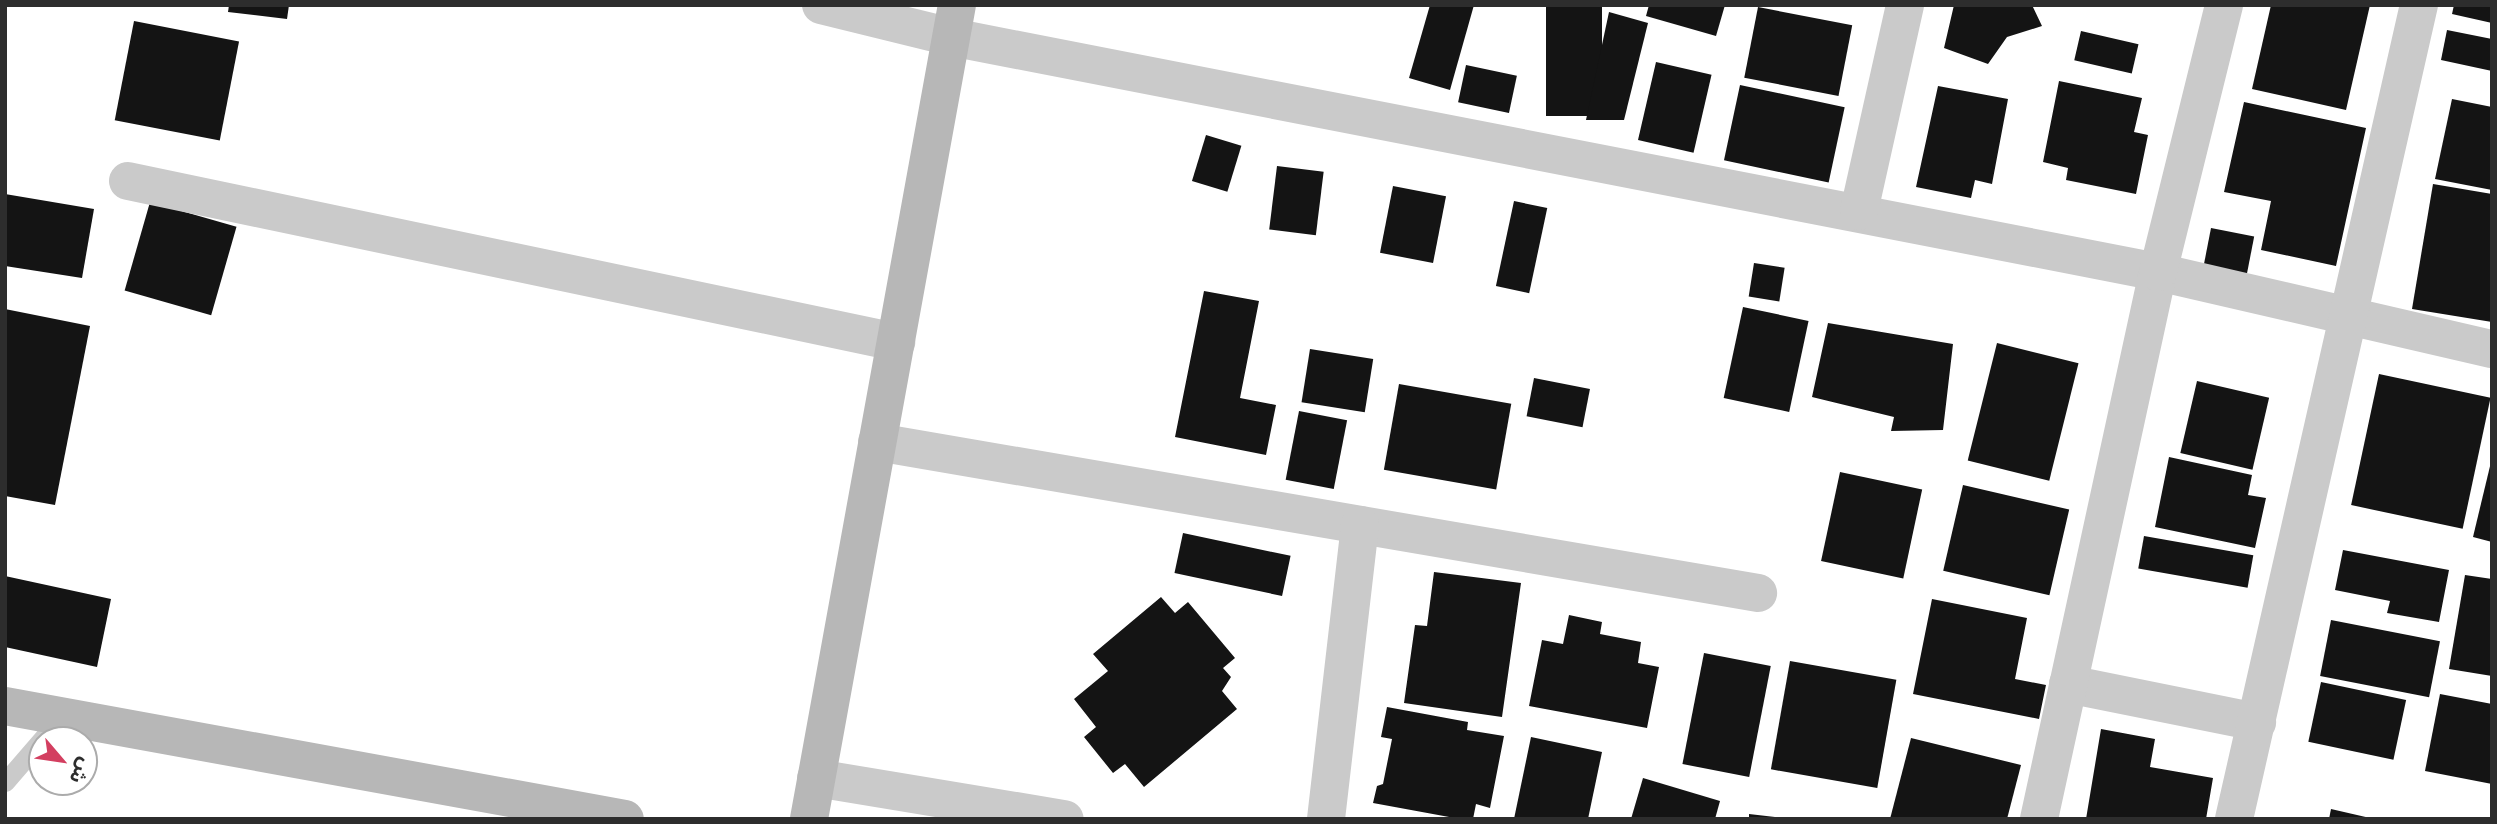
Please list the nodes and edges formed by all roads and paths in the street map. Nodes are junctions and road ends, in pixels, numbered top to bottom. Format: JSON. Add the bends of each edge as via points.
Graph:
{"nodes":[{"id":1,"x":821,"y":5,"type":"edge"},
{"id":2,"x":1905,"y":5,"type":"edge"},
{"id":3,"x":2224,"y":5,"type":"edge"},
{"id":4,"x":2419,"y":5,"type":"edge"},
{"id":5,"x":954,"y":21,"type":"edge"},
{"id":6,"x":128,"y":181,"type":"dead end"},
{"id":7,"x":1859,"y":211,"type":"junction"},
{"id":8,"x":2158,"y":272,"type":"junction"},
{"id":9,"x":2351,"y":316,"type":"junction"},
{"id":10,"x":896,"y":342,"type":"junction"},
{"id":11,"x":2492,"y":349,"type":"edge"},
{"id":12,"x":877,"y":442,"type":"junction"},
{"id":13,"x":1360,"y":525,"type":"junction"},
{"id":14,"x":1758,"y":593,"type":"dead end"},
{"id":15,"x":2068,"y":684,"type":"junction"},
{"id":16,"x":5,"y":706,"type":"edge"},
{"id":17,"x":62,"y":716,"type":"junction"},
{"id":18,"x":2257,"y":722,"type":"junction"},
{"id":19,"x":816,"y":778,"type":"junction"},
{"id":20,"x":5,"y":782,"type":"edge"},
{"id":21,"x":625,"y":819,"type":"edge"},
{"id":22,"x":809,"y":819,"type":"edge"},
{"id":23,"x":1065,"y":819,"type":"edge"},
{"id":24,"x":1326,"y":819,"type":"edge"},
{"id":25,"x":2039,"y":819,"type":"edge"},
{"id":26,"x":2234,"y":819,"type":"edge"}],
"edges":[{"from":1,"to":5,"type":"street"},
{"from":2,"to":7,"type":"street"},
{"from":3,"to":8,"type":"street"},
{"from":4,"to":9,"type":"street"},
{"from":5,"to":7,"type":"street"},
{"from":5,"to":10,"type":"street"},
{"from":6,"to":10,"type":"street"},
{"from":7,"to":8,"type":"street"},
{"from":8,"to":9,"type":"street"},
{"from":8,"to":15,"type":"street"},
{"from":9,"to":11,"type":"street"},
{"from":9,"to":18,"type":"street"},
{"from":10,"to":12,"type":"street"},
{"from":12,"to":13,"type":"street"},
{"from":12,"to":19,"type":"street"},
{"from":13,"to":14,"type":"street"},
{"from":13,"to":24,"type":"street"},
{"from":15,"to":18,"type":"street"},
{"from":15,"to":25,"type":"street"},
{"from":16,"to":17,"type":"street"},
{"from":17,"to":20,"type":"lane"},
{"from":17,"to":21,"type":"street"},
{"from":18,"to":26,"type":"street"},
{"from":19,"to":22,"type":"street"},
{"from":19,"to":23,"type":"street"}]}
